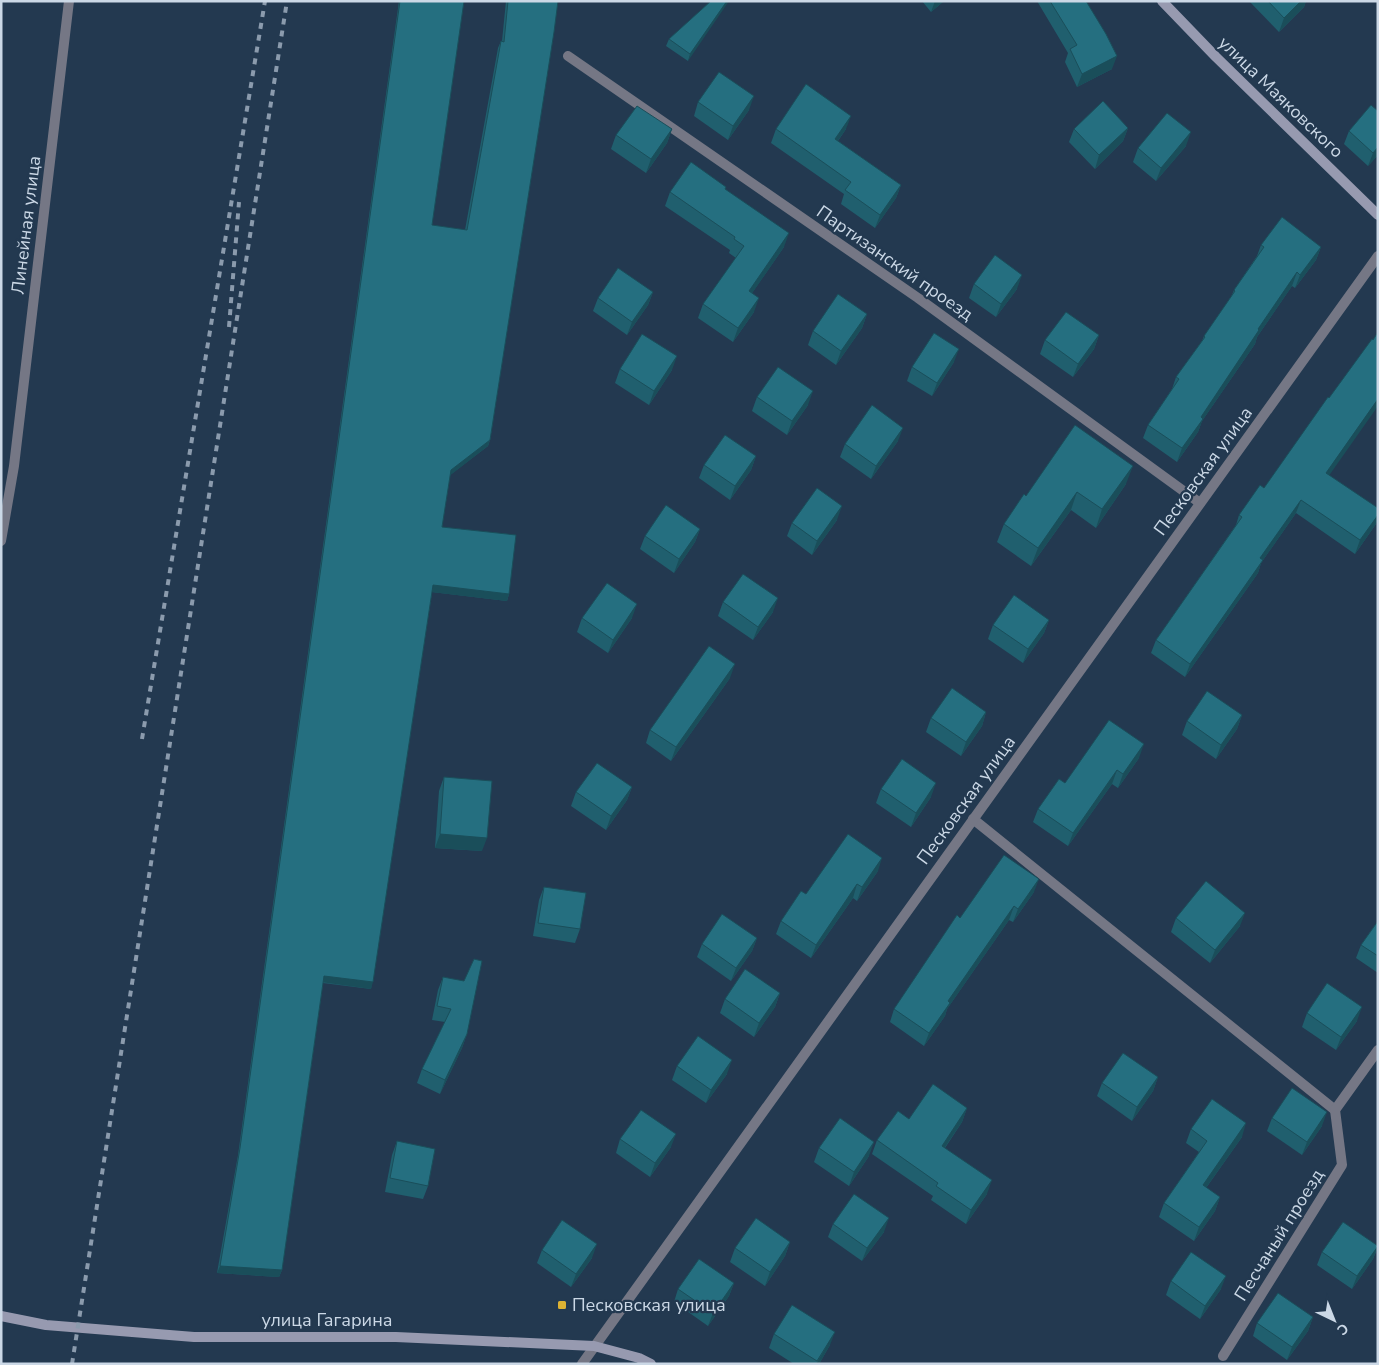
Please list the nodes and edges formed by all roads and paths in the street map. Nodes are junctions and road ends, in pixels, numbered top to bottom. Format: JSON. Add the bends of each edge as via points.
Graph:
{"nodes":[{"id":1,"x":69,"y":1,"type":"edge"},
{"id":2,"x":1162,"y":1,"type":"edge"},
{"id":3,"x":568,"y":56,"type":"dead end"},
{"id":4,"x":1378,"y":216,"type":"edge"},
{"id":5,"x":1378,"y":256,"type":"edge"},
{"id":6,"x":1200,"y":503,"type":"junction"},
{"id":7,"x":1,"y":541,"type":"edge"},
{"id":8,"x":973,"y":819,"type":"junction"},
{"id":9,"x":1378,"y":1050,"type":"edge"},
{"id":10,"x":1335,"y":1110,"type":"junction"},
{"id":11,"x":1,"y":1316,"type":"edge"},
{"id":12,"x":594,"y":1346,"type":"junction"},
{"id":13,"x":1223,"y":1356,"type":"dead end"},
{"id":14,"x":582,"y":1364,"type":"edge"},
{"id":15,"x":651,"y":1364,"type":"edge"}],
"edges":[{"from":1,"to":7,"type":"street","name":"Линейная улица","via":[[14,466]]},
{"from":2,"to":4,"type":"main road","name":"улица Маяковского"},
{"from":3,"to":6,"type":"street","name":"Партизанский проезд","via":[[918,298]]},
{"from":5,"to":6,"type":"street","name":"Песковская улица"},
{"from":6,"to":8,"type":"street","name":"Песковская улица"},
{"from":8,"to":10,"type":"street"},
{"from":8,"to":12,"type":"street","name":"Песковская улица"},
{"from":9,"to":10,"type":"street"},
{"from":10,"to":13,"type":"street","name":"Песчаный проезд","via":[[1342,1164]]},
{"from":11,"to":12,"type":"main road","name":"улица Гагарина","via":[[46,1326],[194,1336],[396,1336]]},
{"from":12,"to":14,"type":"street","name":"Песковская улица"},
{"from":12,"to":15,"type":"main road","name":"улица Гагарина"}]}
